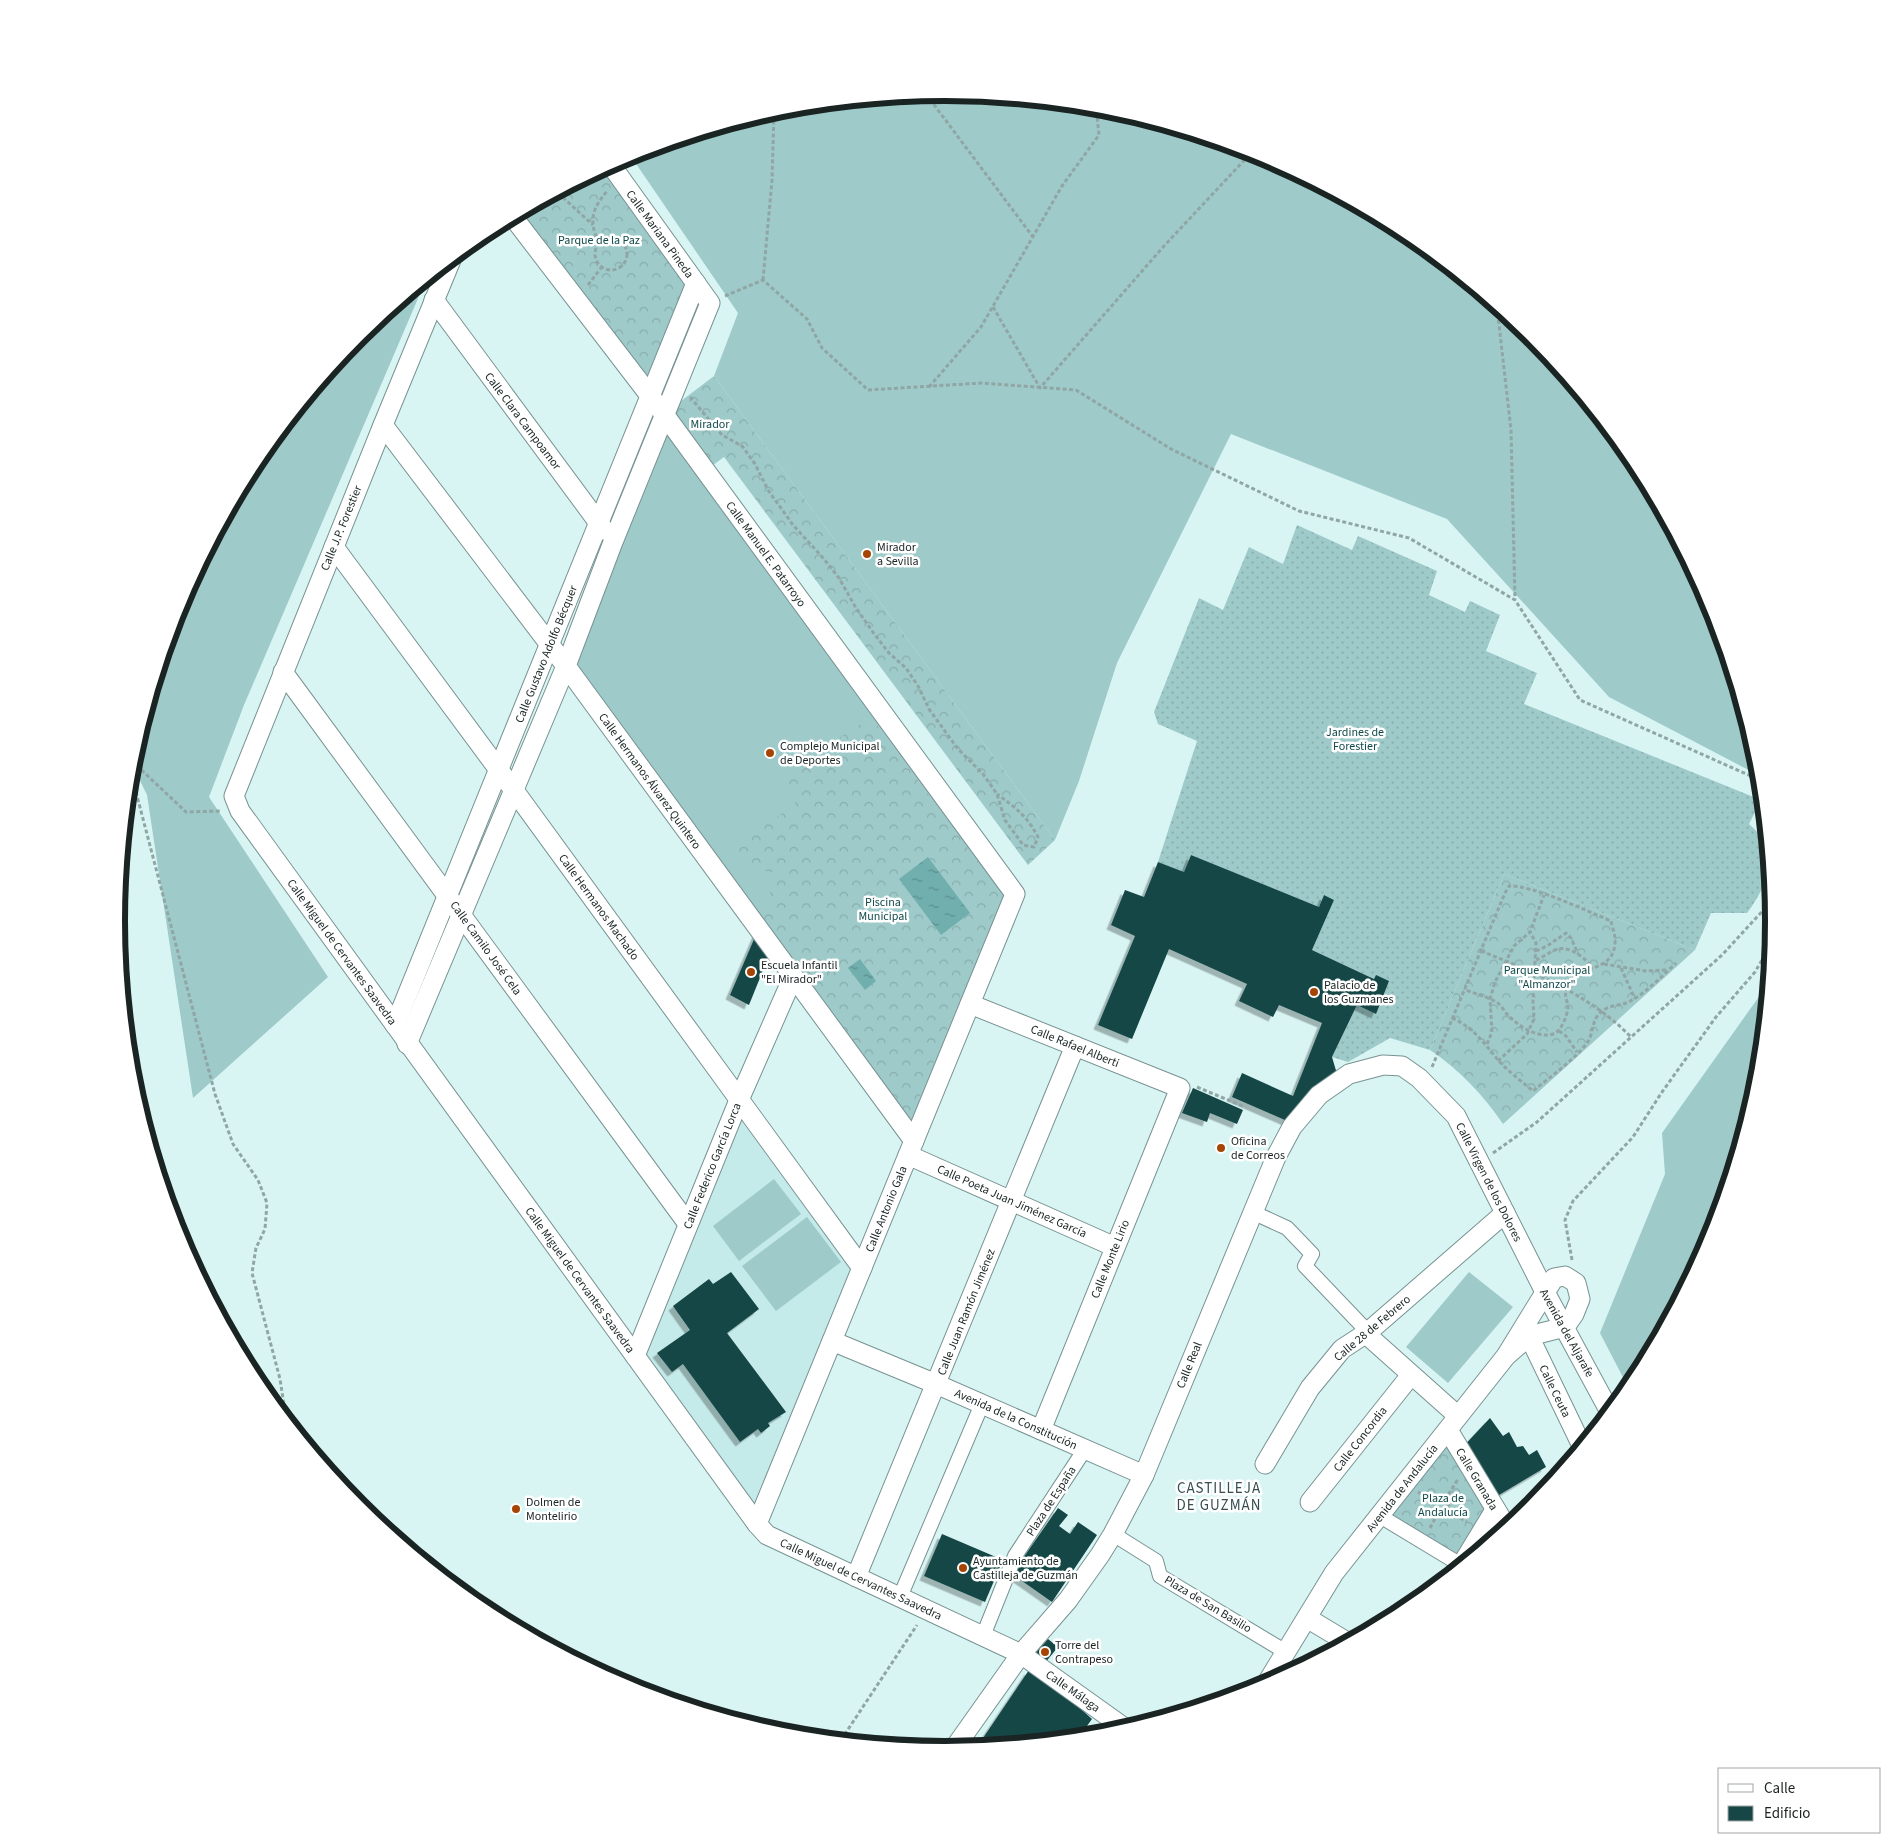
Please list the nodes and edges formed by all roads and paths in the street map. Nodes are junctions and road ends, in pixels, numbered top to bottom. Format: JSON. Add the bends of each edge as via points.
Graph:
{"nodes":[{"id":1,"x":932,"y":102,"type":"edge"},
{"id":2,"x":1097,"y":115,"type":"edge"},
{"id":3,"x":774,"y":120,"type":"edge"},
{"id":4,"x":1246,"y":159,"type":"edge"},
{"id":5,"x":615,"y":172,"type":"edge"},
{"id":6,"x":562,"y":197,"type":"edge"},
{"id":7,"x":517,"y":222,"type":"edge"},
{"id":8,"x":593,"y":225,"type":"junction"},
{"id":9,"x":1033,"y":237,"type":"junction"},
{"id":10,"x":599,"y":243,"type":"junction"},
{"id":11,"x":445,"y":271,"type":"edge"},
{"id":12,"x":763,"y":280,"type":"junction"},
{"id":13,"x":696,"y":283,"type":"junction"},
{"id":14,"x":434,"y":300,"type":"junction"},
{"id":15,"x":710,"y":302,"type":"junction"},
{"id":16,"x":993,"y":306,"type":"junction"},
{"id":17,"x":1498,"y":316,"type":"edge"},
{"id":18,"x":929,"y":387,"type":"junction"},
{"id":19,"x":1040,"y":388,"type":"junction"},
{"id":20,"x":688,"y":394,"type":"dead end"},
{"id":21,"x":650,"y":396,"type":"junction"},
{"id":22,"x":664,"y":414,"type":"junction"},
{"id":23,"x":382,"y":425,"type":"junction"},
{"id":24,"x":599,"y":522,"type":"junction"},
{"id":25,"x":613,"y":542,"type":"junction"},
{"id":26,"x":334,"y":547,"type":"junction"},
{"id":27,"x":1515,"y":600,"type":"junction"},
{"id":28,"x":550,"y":645,"type":"junction"},
{"id":29,"x":566,"y":666,"type":"junction"},
{"id":30,"x":283,"y":672,"type":"junction"},
{"id":31,"x":1734,"y":697,"type":"edge"},
{"id":32,"x":140,"y":768,"type":"edge"},
{"id":33,"x":499,"y":770,"type":"junction"},
{"id":34,"x":1752,"y":773,"type":"edge"},
{"id":35,"x":1753,"y":777,"type":"edge"},
{"id":36,"x":513,"y":788,"type":"junction"},
{"id":37,"x":136,"y":791,"type":"edge"},
{"id":38,"x":997,"y":794,"type":"junction"},
{"id":39,"x":237,"y":803,"type":"junction"},
{"id":40,"x":1015,"y":894,"type":"joint"},
{"id":41,"x":1544,"y":895,"type":"junction"},
{"id":42,"x":448,"y":896,"type":"junction"},
{"id":43,"x":1765,"y":908,"type":"edge"},
{"id":44,"x":462,"y":914,"type":"junction"},
{"id":45,"x":1530,"y":932,"type":"junction"},
{"id":46,"x":1480,"y":951,"type":"junction"},
{"id":47,"x":1536,"y":951,"type":"junction"},
{"id":48,"x":1578,"y":955,"type":"junction"},
{"id":49,"x":1765,"y":955,"type":"edge"},
{"id":50,"x":1536,"y":960,"type":"junction"},
{"id":51,"x":1505,"y":961,"type":"junction"},
{"id":52,"x":1676,"y":963,"type":"dead end"},
{"id":53,"x":1604,"y":964,"type":"junction"},
{"id":54,"x":1592,"y":968,"type":"junction"},
{"id":55,"x":1621,"y":968,"type":"junction"},
{"id":56,"x":1668,"y":970,"type":"junction"},
{"id":57,"x":1534,"y":973,"type":"junction"},
{"id":58,"x":793,"y":977,"type":"junction"},
{"id":59,"x":1464,"y":989,"type":"junction"},
{"id":60,"x":1566,"y":990,"type":"junction"},
{"id":61,"x":1635,"y":999,"type":"junction"},
{"id":62,"x":1490,"y":1000,"type":"junction"},
{"id":63,"x":970,"y":1004,"type":"junction"},
{"id":64,"x":1602,"y":1011,"type":"junction"},
{"id":65,"x":1452,"y":1018,"type":"junction"},
{"id":66,"x":395,"y":1025,"type":"junction"},
{"id":67,"x":1529,"y":1030,"type":"junction"},
{"id":68,"x":1559,"y":1031,"type":"junction"},
{"id":69,"x":1631,"y":1037,"type":"junction"},
{"id":70,"x":407,"y":1044,"type":"junction"},
{"id":71,"x":1487,"y":1044,"type":"junction"},
{"id":72,"x":1075,"y":1046,"type":"junction"},
{"id":73,"x":1578,"y":1052,"type":"junction"},
{"id":74,"x":1498,"y":1061,"type":"junction"},
{"id":75,"x":1349,"y":1074,"type":"joint"},
{"id":76,"x":1425,"y":1084,"type":"junction"},
{"id":77,"x":1180,"y":1088,"type":"junction"},
{"id":78,"x":739,"y":1100,"type":"junction"},
{"id":79,"x":1244,"y":1107,"type":"dead end"},
{"id":80,"x":911,"y":1148,"type":"junction"},
{"id":81,"x":1480,"y":1162,"type":"junction"},
{"id":82,"x":1012,"y":1200,"type":"junction"},
{"id":83,"x":1252,"y":1212,"type":"junction"},
{"id":84,"x":1505,"y":1214,"type":"junction"},
{"id":85,"x":688,"y":1224,"type":"junction"},
{"id":86,"x":1115,"y":1247,"type":"junction"},
{"id":87,"x":1525,"y":1254,"type":"joint"},
{"id":88,"x":862,"y":1268,"type":"junction"},
{"id":89,"x":1576,"y":1283,"type":"junction"},
{"id":90,"x":1546,"y":1294,"type":"junction"},
{"id":91,"x":1564,"y":1327,"type":"junction"},
{"id":92,"x":1367,"y":1333,"type":"junction"},
{"id":93,"x":1529,"y":1336,"type":"junction"},
{"id":94,"x":832,"y":1341,"type":"junction"},
{"id":95,"x":635,"y":1356,"type":"junction"},
{"id":96,"x":1506,"y":1356,"type":"junction"},
{"id":97,"x":1411,"y":1375,"type":"junction"},
{"id":98,"x":936,"y":1384,"type":"junction"},
{"id":99,"x":982,"y":1404,"type":"junction"},
{"id":100,"x":284,"y":1406,"type":"edge"},
{"id":101,"x":1607,"y":1406,"type":"edge"},
{"id":102,"x":1453,"y":1423,"type":"junction"},
{"id":103,"x":1041,"y":1430,"type":"junction"},
{"id":104,"x":1580,"y":1441,"type":"edge"},
{"id":105,"x":1085,"y":1449,"type":"junction"},
{"id":106,"x":1265,"y":1464,"type":"dead end"},
{"id":107,"x":1144,"y":1475,"type":"junction"},
{"id":108,"x":1310,"y":1502,"type":"dead end"},
{"id":109,"x":1495,"y":1510,"type":"junction"},
{"id":110,"x":1441,"y":1514,"type":"joint"},
{"id":111,"x":1380,"y":1516,"type":"junction"},
{"id":112,"x":1503,"y":1522,"type":"edge"},
{"id":113,"x":756,"y":1524,"type":"junction"},
{"id":114,"x":1113,"y":1534,"type":"junction"},
{"id":115,"x":1470,"y":1551,"type":"edge"},
{"id":116,"x":1456,"y":1563,"type":"edge"},
{"id":117,"x":856,"y":1577,"type":"junction"},
{"id":118,"x":900,"y":1598,"type":"junction"},
{"id":119,"x":926,"y":1610,"type":"junction"},
{"id":120,"x":1307,"y":1618,"type":"junction"},
{"id":121,"x":984,"y":1636,"type":"junction"},
{"id":122,"x":1342,"y":1639,"type":"edge"},
{"id":123,"x":1286,"y":1652,"type":"junction"},
{"id":124,"x":1020,"y":1654,"type":"junction"},
{"id":125,"x":1273,"y":1673,"type":"edge"},
{"id":126,"x":1118,"y":1723,"type":"edge"},
{"id":127,"x":844,"y":1736,"type":"edge"},
{"id":128,"x":959,"y":1742,"type":"edge"}],
"edges":[{"from":1,"to":9,"type":"path"},
{"from":2,"to":9,"type":"path","via":[[1099,135],[1062,186]]},
{"from":3,"to":12,"type":"path"},
{"from":4,"to":19,"type":"path","via":[[1164,246]]},
{"from":5,"to":8,"type":"path","via":[[613,184],[592,216]]},
{"from":5,"to":13,"type":"street","name":"Calle Mariana Pineda"},
{"from":6,"to":8,"type":"path"},
{"from":7,"to":21,"type":"street","name":"Calle Manuel E. Patarroyo"},
{"from":8,"to":10,"type":"path"},
{"from":9,"to":16,"type":"path"},
{"from":10,"to":10,"type":"path","via":[[608,238],[619,240],[626,247],[625,263],[616,270],[601,268],[595,258]]},
{"from":11,"to":14,"type":"street","name":"Calle J.P. Forestier"},
{"from":12,"to":15,"type":"path"},
{"from":12,"to":18,"type":"path","via":[[807,319],[822,348],[868,390]]},
{"from":13,"to":15,"type":"street","name":"Calle Mariana Pineda"},
{"from":13,"to":21,"type":"street","name":"Calle Gustavo Adolfo Bécquer"},
{"from":14,"to":23,"type":"street","name":"Calle J.P. Forestier"},
{"from":14,"to":24,"type":"street","name":"Calle Clara Campoamor"},
{"from":15,"to":22,"type":"street","name":"Calle Gustavo Adolfo Bécquer"},
{"from":16,"to":18,"type":"path","via":[[981,327]]},
{"from":16,"to":19,"type":"path"},
{"from":17,"to":27,"type":"path","via":[[1511,430]]},
{"from":18,"to":19,"type":"path","via":[[982,383]]},
{"from":19,"to":27,"type":"path","via":[[1076,390],[1171,449],[1299,511],[1409,538]]},
{"from":20,"to":38,"type":"path","via":[[722,435],[742,446],[793,525],[834,572],[875,635],[906,668],[929,709],[958,749],[984,774]]},
{"from":21,"to":22,"type":"street","name":"Calle Manuel E. Patarroyo"},
{"from":21,"to":24,"type":"street","name":"Calle Gustavo Adolfo Bécquer"},
{"from":22,"to":25,"type":"street","name":"Calle Gustavo Adolfo Bécquer"},
{"from":22,"to":40,"type":"street","name":"Calle Manuel E. Patarroyo"},
{"from":23,"to":26,"type":"street","name":"Calle J.P. Forestier"},
{"from":23,"to":28,"type":"street","name":"Calle Hermanos Álvarez Quintero"},
{"from":24,"to":25,"type":"street","name":"Calle Clara Campoamor"},
{"from":24,"to":28,"type":"street","name":"Calle Gustavo Adolfo Bécquer"},
{"from":25,"to":29,"type":"street","name":"Calle Gustavo Adolfo Bécquer"},
{"from":26,"to":30,"type":"street","name":"Calle J.P. Forestier"},
{"from":26,"to":33,"type":"street","name":"Calle Hermanos Machado"},
{"from":27,"to":35,"type":"path","via":[[1580,700]]},
{"from":28,"to":29,"type":"street","name":"Calle Hermanos Álvarez Quintero"},
{"from":28,"to":33,"type":"street","name":"Calle Gustavo Adolfo Bécquer"},
{"from":29,"to":36,"type":"street","name":"Calle Gustavo Adolfo Bécquer"},
{"from":29,"to":58,"type":"street","name":"Calle Hermanos Álvarez Quintero"},
{"from":30,"to":39,"type":"street","name":"Calle J.P. Forestier"},
{"from":30,"to":42,"type":"street","name":"Calle Camilo José Cela"},
{"from":31,"to":34,"type":"path"},
{"from":32,"to":39,"type":"path","via":[[186,812]]},
{"from":33,"to":36,"type":"street","name":"Calle Hermanos Machado"},
{"from":33,"to":42,"type":"street","name":"Calle Gustavo Adolfo Bécquer"},
{"from":36,"to":44,"type":"street","name":"Calle Gustavo Adolfo Bécquer"},
{"from":36,"to":78,"type":"street","name":"Calle Hermanos Machado"},
{"from":37,"to":100,"type":"path","via":[[215,1094],[233,1144],[258,1180],[266,1203],[265,1229],[256,1248],[252,1273],[280,1378]]},
{"from":38,"to":38,"type":"path","via":[[1010,828],[1023,845],[1034,846],[1038,836],[1027,818]]},
{"from":39,"to":66,"type":"street","name":"Calle Miguel de Cervantes Saavedra"},
{"from":40,"to":63,"type":"street","name":"Calle Antonio Gala"},
{"from":41,"to":45,"type":"path"},
{"from":41,"to":46,"type":"path","via":[[1509,886]]},
{"from":41,"to":53,"type":"path","via":[[1611,920],[1615,941],[1613,954]]},
{"from":42,"to":44,"type":"street","name":"Calle Camilo José Cela"},
{"from":42,"to":66,"type":"street","name":"Calle Gustavo Adolfo Bécquer"},
{"from":43,"to":69,"type":"path","via":[[1722,955]]},
{"from":44,"to":70,"type":"street","name":"Calle Gustavo Adolfo Bécquer"},
{"from":44,"to":85,"type":"street","name":"Calle Camilo José Cela"},
{"from":45,"to":47,"type":"path"},
{"from":45,"to":51,"type":"path","via":[[1514,946]]},
{"from":46,"to":51,"type":"path"},
{"from":46,"to":59,"type":"path"},
{"from":47,"to":48,"type":"path","via":[[1566,932]]},
{"from":47,"to":50,"type":"path"},
{"from":48,"to":50,"type":"path","via":[[1559,948]]},
{"from":48,"to":54,"type":"path"},
{"from":49,"to":89,"type":"path","via":[[1662,1092],[1633,1137],[1573,1201],[1565,1220]]},
{"from":50,"to":57,"type":"path"},
{"from":51,"to":57,"type":"path"},
{"from":51,"to":62,"type":"path"},
{"from":52,"to":56,"type":"path"},
{"from":53,"to":54,"type":"path"},
{"from":53,"to":55,"type":"path"},
{"from":54,"to":60,"type":"path","via":[[1572,979]]},
{"from":55,"to":56,"type":"path","via":[[1646,972]]},
{"from":55,"to":61,"type":"path"},
{"from":56,"to":61,"type":"path"},
{"from":57,"to":60,"type":"path"},
{"from":57,"to":67,"type":"path","via":[[1534,1019]]},
{"from":58,"to":78,"type":"street","name":"Calle Federico García Lorca"},
{"from":58,"to":80,"type":"street","name":"Calle Hermanos Álvarez Quintero"},
{"from":59,"to":62,"type":"path"},
{"from":59,"to":65,"type":"path"},
{"from":60,"to":64,"type":"path"},
{"from":60,"to":68,"type":"path","via":[[1568,1009]]},
{"from":61,"to":64,"type":"path"},
{"from":62,"to":67,"type":"path"},
{"from":62,"to":71,"type":"path","via":[[1492,1032]]},
{"from":63,"to":72,"type":"street","name":"Calle Rafael Alberti"},
{"from":63,"to":80,"type":"street","name":"Calle Antonio Gala"},
{"from":64,"to":69,"type":"path"},
{"from":64,"to":73,"type":"path","via":[[1588,1041]]},
{"from":65,"to":71,"type":"path","via":[[1464,1023]]},
{"from":65,"to":76,"type":"path"},
{"from":66,"to":70,"type":"street","name":"Calle Miguel de Cervantes Saavedra"},
{"from":67,"to":68,"type":"path","via":[[1553,1035]]},
{"from":67,"to":74,"type":"path"},
{"from":68,"to":73,"type":"path"},
{"from":69,"to":81,"type":"path","via":[[1536,1122]]},
{"from":70,"to":95,"type":"street","name":"Calle Miguel de Cervantes Saavedra"},
{"from":71,"to":74,"type":"path"},
{"from":72,"to":77,"type":"street","name":"Calle Rafael Alberti"},
{"from":72,"to":82,"type":"street","name":"Calle Juan Ramón Jiménez"},
{"from":73,"to":74,"type":"path","via":[[1533,1092]]},
{"from":75,"to":76,"type":"street","name":"Calle Virgen de los Dolores","via":[[1384,1065],[1402,1066]]},
{"from":75,"to":83,"type":"street","name":"Calle Real","via":[[1319,1095],[1292,1127]]},
{"from":76,"to":81,"type":"street","name":"Calle Virgen de los Dolores","via":[[1456,1116]]},
{"from":77,"to":79,"type":"path","via":[[1192,1085]]},
{"from":77,"to":86,"type":"street","name":"Calle Monte Lirio"},
{"from":78,"to":85,"type":"street","name":"Calle Federico García Lorca"},
{"from":78,"to":88,"type":"street","name":"Calle Hermanos Machado"},
{"from":80,"to":82,"type":"street","name":"Calle Poeta Juan Jiménez García"},
{"from":80,"to":88,"type":"street","name":"Calle Antonio Gala"},
{"from":81,"to":84,"type":"street","name":"Calle Virgen de los Dolores"},
{"from":82,"to":86,"type":"street","name":"Calle Poeta Juan Jiménez García"},
{"from":82,"to":98,"type":"street","name":"Calle Juan Ramón Jiménez"},
{"from":83,"to":92,"type":"street","via":[[1287,1228],[1312,1254],[1305,1266]]},
{"from":83,"to":107,"type":"street","name":"Calle Real"},
{"from":84,"to":87,"type":"street","name":"Calle Virgen de los Dolores"},
{"from":84,"to":92,"type":"street","name":"Calle 28 de Febrero"},
{"from":85,"to":95,"type":"street","name":"Calle Federico García Lorca"},
{"from":86,"to":103,"type":"street","name":"Calle Monte Lirio"},
{"from":87,"to":90,"type":"street","name":"Avenida del Aljarafe"},
{"from":88,"to":94,"type":"street","name":"Calle Antonio Gala"},
{"from":89,"to":90,"type":"street","name":"Avenida de Andalucía","via":[[1566,1276],[1554,1278]]},
{"from":89,"to":91,"type":"street","via":[[1580,1299]]},
{"from":90,"to":91,"type":"street","name":"Avenida del Aljarafe"},
{"from":90,"to":96,"type":"street","name":"Avenida de Andalucía"},
{"from":91,"to":93,"type":"street"},
{"from":91,"to":101,"type":"street","name":"Avenida del Aljarafe"},
{"from":92,"to":97,"type":"street","name":"Calle Granada"},
{"from":92,"to":106,"type":"street","name":"Calle 28 de Febrero","via":[[1342,1350],[1310,1388]]},
{"from":93,"to":96,"type":"street"},
{"from":93,"to":104,"type":"street","name":"Calle Ceuta"},
{"from":94,"to":98,"type":"street","name":"Avenida de la Constitución"},
{"from":94,"to":113,"type":"street","name":"Calle Antonio Gala"},
{"from":95,"to":113,"type":"street","name":"Calle Miguel de Cervantes Saavedra"},
{"from":96,"to":102,"type":"street","name":"Avenida de Andalucía"},
{"from":97,"to":102,"type":"street","name":"Calle Granada"},
{"from":97,"to":108,"type":"street","name":"Calle Concordia"},
{"from":98,"to":99,"type":"street","name":"Avenida de la Constitución"},
{"from":98,"to":117,"type":"street","name":"Calle Juan Ramón Jiménez"},
{"from":99,"to":103,"type":"street","name":"Avenida de la Constitución"},
{"from":99,"to":118,"type":"street"},
{"from":102,"to":109,"type":"street","name":"Calle Granada"},
{"from":102,"to":111,"type":"street","name":"Avenida de Andalucía"},
{"from":103,"to":105,"type":"street","name":"Avenida de la Constitución"},
{"from":105,"to":107,"type":"street","name":"Avenida de la Constitución"},
{"from":105,"to":121,"type":"street","name":"Plaza de España","via":[[1015,1556]]},
{"from":107,"to":114,"type":"street","name":"Calle Real"},
{"from":109,"to":112,"type":"street","name":"Calle Granada"},
{"from":109,"to":115,"type":"street"},
{"from":110,"to":110,"type":"path","via":[[1436,1512],[1435,1505],[1442,1499],[1449,1503],[1450,1508]]},
{"from":111,"to":116,"type":"street"},
{"from":111,"to":120,"type":"street","name":"Avenida de Andalucía","via":[[1334,1574]]},
{"from":113,"to":117,"type":"street","name":"Calle Miguel de Cervantes Saavedra","via":[[767,1535]]},
{"from":114,"to":123,"type":"street","name":"Plaza de San Basilio","via":[[1156,1561],[1160,1576]]},
{"from":114,"to":124,"type":"street","name":"Calle Real","via":[[1068,1600]]},
{"from":117,"to":118,"type":"street","name":"Calle Miguel de Cervantes Saavedra"},
{"from":118,"to":119,"type":"street","name":"Calle Miguel de Cervantes Saavedra"},
{"from":119,"to":121,"type":"street","name":"Calle Miguel de Cervantes Saavedra"},
{"from":119,"to":127,"type":"path"},
{"from":120,"to":122,"type":"street"},
{"from":120,"to":123,"type":"street","name":"Avenida de Andalucía"},
{"from":121,"to":124,"type":"street","name":"Calle Miguel de Cervantes Saavedra"},
{"from":123,"to":125,"type":"street","name":"Avenida de Andalucía"},
{"from":124,"to":126,"type":"street","name":"Calle Málaga"},
{"from":124,"to":128,"type":"street","name":"Calle Real"}]}
